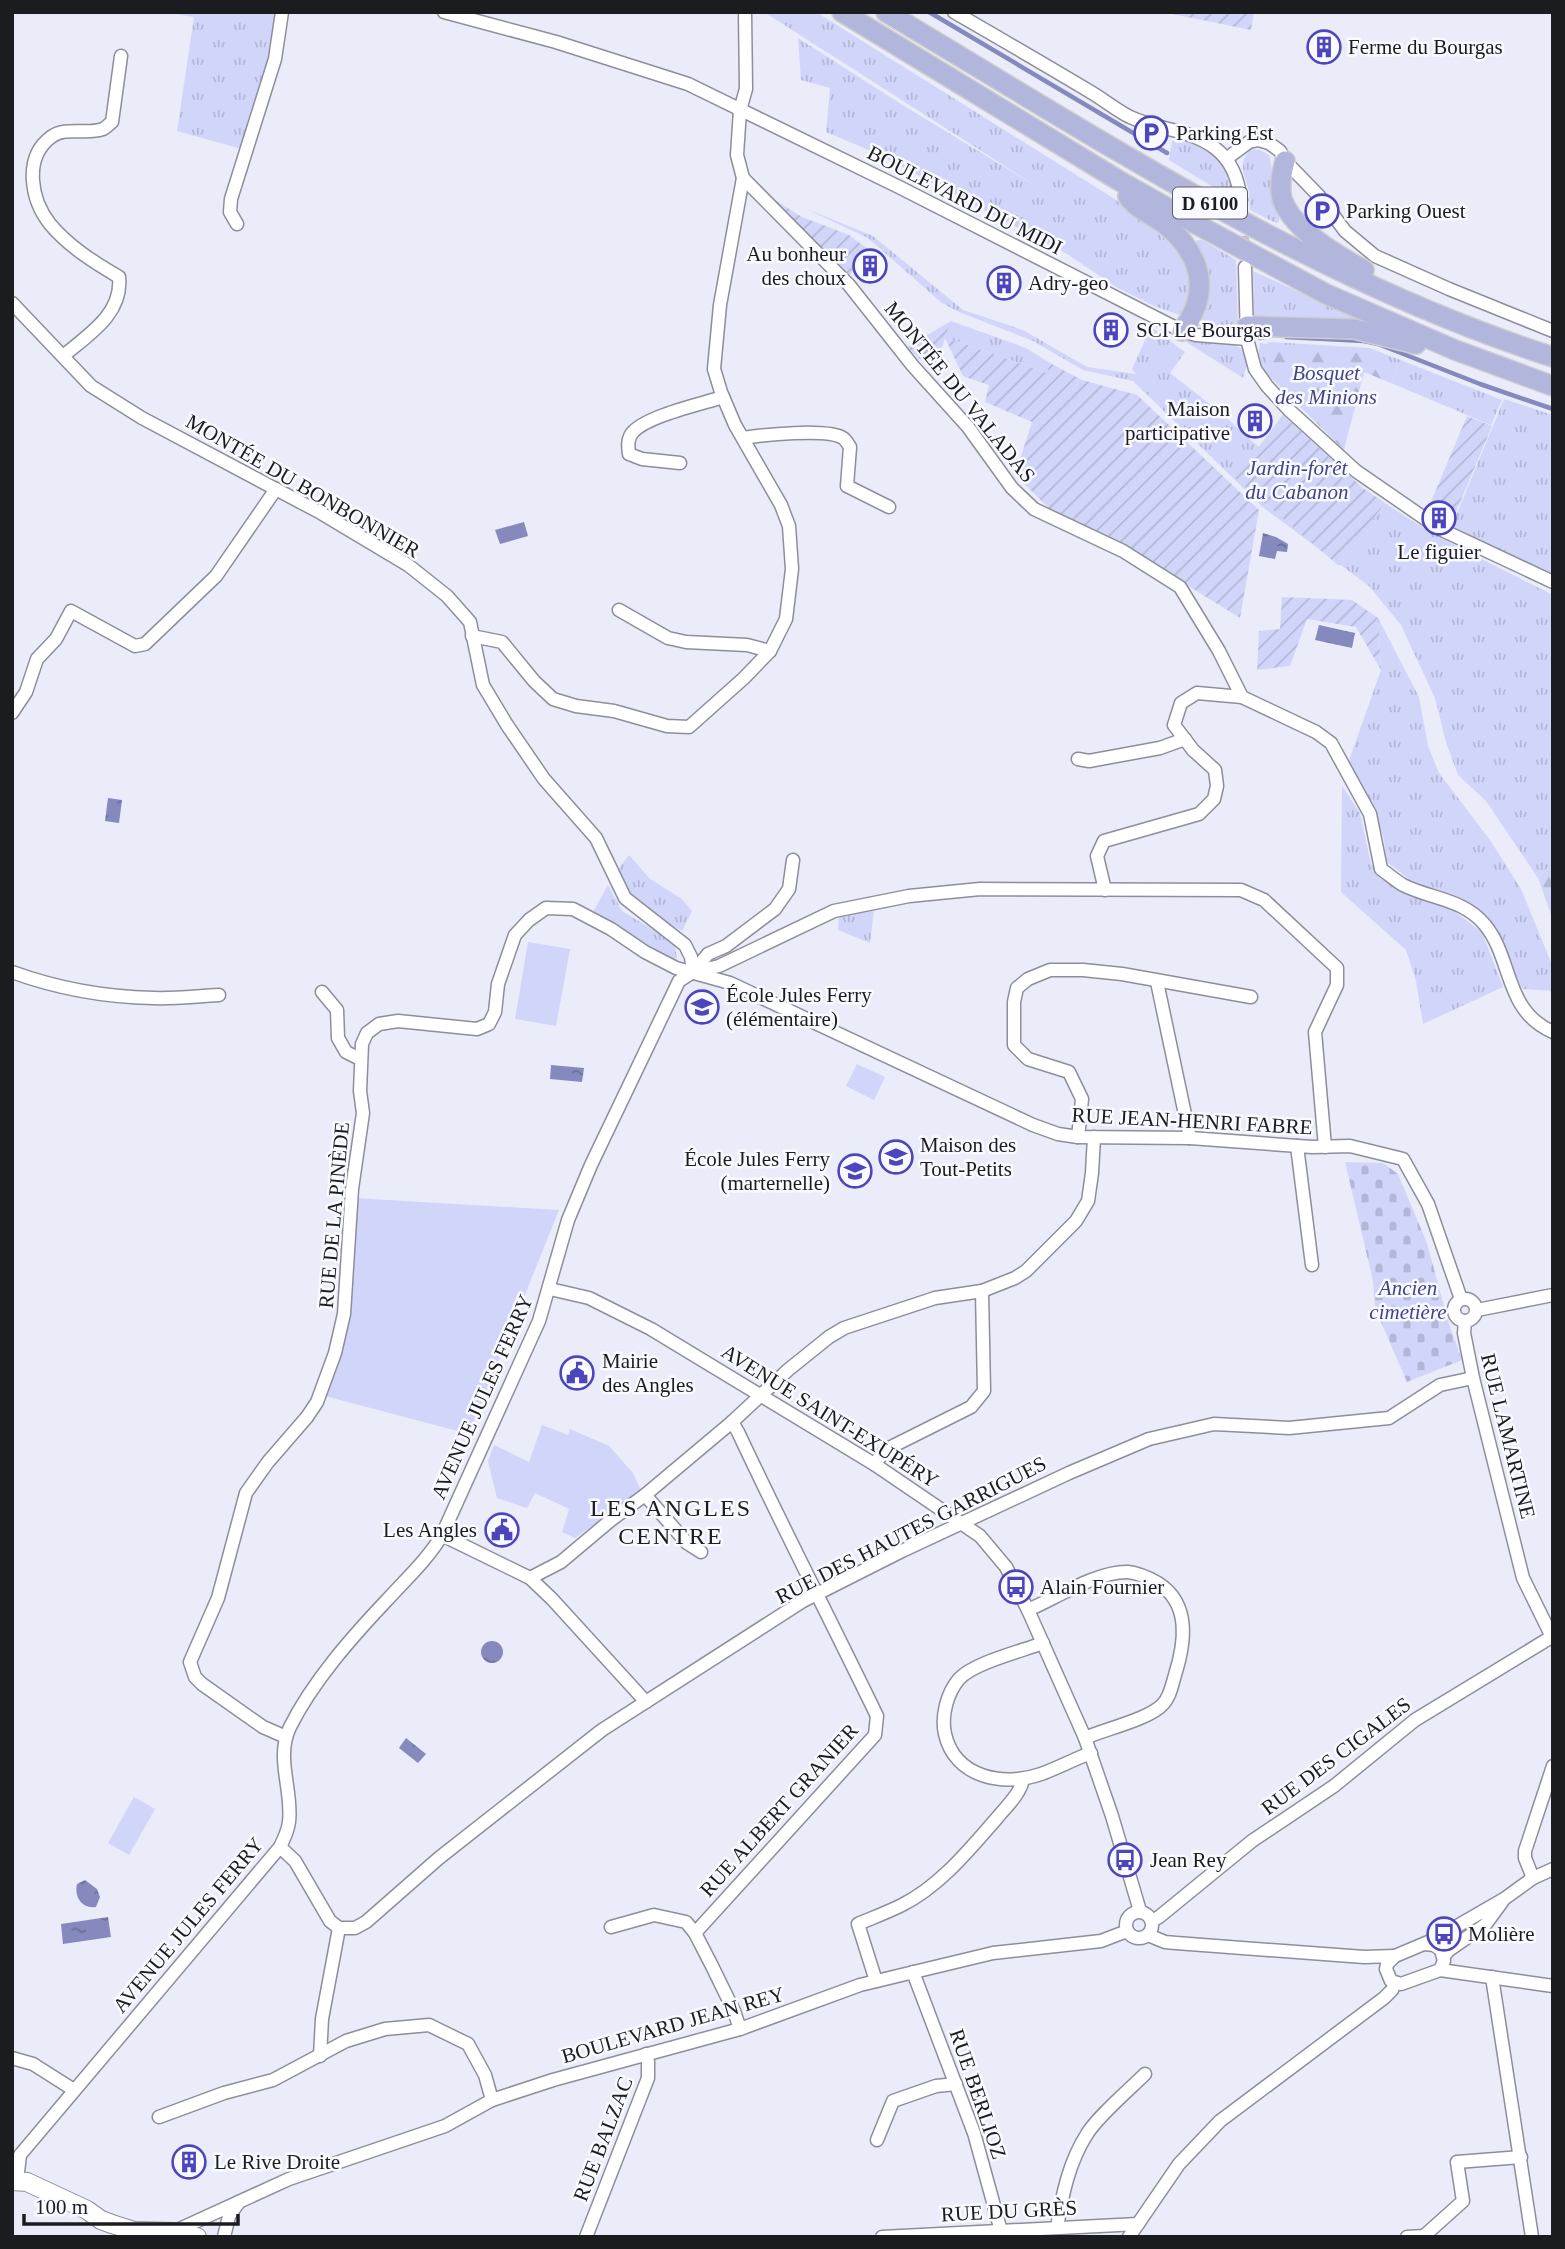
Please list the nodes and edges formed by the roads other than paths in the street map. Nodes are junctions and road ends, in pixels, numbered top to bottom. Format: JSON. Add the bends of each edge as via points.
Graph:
{"nodes":[{"id":1,"x":282,"y":12,"type":"edge"},
{"id":2,"x":444,"y":12,"type":"edge"},
{"id":3,"x":745,"y":12,"type":"edge"},
{"id":4,"x":842,"y":12,"type":"edge"},
{"id":5,"x":886,"y":12,"type":"edge"},
{"id":6,"x":954,"y":12,"type":"edge"},
{"id":7,"x":121,"y":56,"type":"dead end"},
{"id":8,"x":740,"y":110,"type":"junction"},
{"id":9,"x":1226,"y":159,"type":"junction"},
{"id":10,"x":1285,"y":161,"type":"junction"},
{"id":11,"x":743,"y":178,"type":"junction"},
{"id":12,"x":1118,"y":180,"type":"junction"},
{"id":13,"x":1241,"y":200,"type":"tunnel mouth"},
{"id":14,"x":237,"y":224,"type":"dead end"},
{"id":15,"x":1245,"y":267,"type":"tunnel mouth"},
{"id":16,"x":12,"y":303,"type":"edge"},
{"id":17,"x":1182,"y":331,"type":"junction"},
{"id":18,"x":1553,"y":331,"type":"edge"},
{"id":19,"x":1247,"y":332,"type":"junction"},
{"id":20,"x":1509,"y":342,"type":"junction"},
{"id":21,"x":1455,"y":350,"type":"junction"},
{"id":22,"x":62,"y":356,"type":"junction"},
{"id":23,"x":1553,"y":356,"type":"edge"},
{"id":24,"x":1553,"y":386,"type":"edge"},
{"id":25,"x":723,"y":397,"type":"junction"},
{"id":26,"x":743,"y":438,"type":"junction"},
{"id":27,"x":680,"y":463,"type":"dead end"},
{"id":28,"x":276,"y":489,"type":"junction"},
{"id":29,"x":888,"y":508,"type":"dead end"},
{"id":30,"x":1553,"y":582,"type":"edge"},
{"id":31,"x":619,"y":610,"type":"dead end"},
{"id":32,"x":472,"y":636,"type":"junction"},
{"id":33,"x":770,"y":650,"type":"junction"},
{"id":34,"x":1242,"y":697,"type":"junction"},
{"id":35,"x":12,"y":713,"type":"edge"},
{"id":36,"x":1185,"y":739,"type":"junction"},
{"id":37,"x":1078,"y":760,"type":"dead end"},
{"id":38,"x":793,"y":860,"type":"dead end"},
{"id":39,"x":1105,"y":890,"type":"junction"},
{"id":40,"x":12,"y":972,"type":"edge"},
{"id":41,"x":693,"y":972,"type":"junction"},
{"id":42,"x":1157,"y":982,"type":"junction"},
{"id":43,"x":322,"y":992,"type":"dead end"},
{"id":44,"x":219,"y":995,"type":"dead end"},
{"id":45,"x":1251,"y":997,"type":"dead end"},
{"id":46,"x":1553,"y":1032,"type":"edge"},
{"id":47,"x":360,"y":1059,"type":"junction"},
{"id":48,"x":1078,"y":1137,"type":"junction"},
{"id":49,"x":1094,"y":1137,"type":"junction"},
{"id":50,"x":1190,"y":1138,"type":"junction"},
{"id":51,"x":1297,"y":1146,"type":"junction"},
{"id":52,"x":1325,"y":1147,"type":"junction"},
{"id":53,"x":1312,"y":1265,"type":"dead end"},
{"id":54,"x":550,"y":1289,"type":"junction"},
{"id":55,"x":982,"y":1291,"type":"junction"},
{"id":56,"x":1553,"y":1295,"type":"edge"},
{"id":57,"x":1461,"y":1300,"type":"junction"},
{"id":58,"x":1477,"y":1310,"type":"junction"},
{"id":59,"x":1465,"y":1321,"type":"junction"},
{"id":60,"x":1474,"y":1378,"type":"junction"},
{"id":61,"x":761,"y":1395,"type":"junction"},
{"id":62,"x":732,"y":1422,"type":"junction"},
{"id":63,"x":874,"y":1464,"type":"junction"},
{"id":64,"x":645,"y":1495,"type":"junction"},
{"id":65,"x":963,"y":1524,"type":"junction"},
{"id":66,"x":442,"y":1535,"type":"junction"},
{"id":67,"x":701,"y":1552,"type":"dead end"},
{"id":68,"x":530,"y":1578,"type":"junction"},
{"id":69,"x":817,"y":1594,"type":"junction"},
{"id":70,"x":1028,"y":1610,"type":"junction"},
{"id":71,"x":1552,"y":1636,"type":"edge"},
{"id":72,"x":1043,"y":1643,"type":"junction"},
{"id":73,"x":646,"y":1702,"type":"junction"},
{"id":74,"x":286,"y":1737,"type":"junction"},
{"id":75,"x":1085,"y":1738,"type":"junction"},
{"id":76,"x":1091,"y":1753,"type":"junction"},
{"id":77,"x":1553,"y":1766,"type":"edge"},
{"id":78,"x":1023,"y":1779,"type":"junction"},
{"id":79,"x":280,"y":1847,"type":"junction"},
{"id":80,"x":1553,"y":1869,"type":"edge"},
{"id":81,"x":1532,"y":1878,"type":"junction"},
{"id":82,"x":1504,"y":1899,"type":"junction"},
{"id":83,"x":1140,"y":1911,"type":"junction"},
{"id":84,"x":1152,"y":1921,"type":"junction"},
{"id":85,"x":611,"y":1927,"type":"dead end"},
{"id":86,"x":339,"y":1928,"type":"junction"},
{"id":87,"x":1127,"y":1931,"type":"junction"},
{"id":88,"x":695,"y":1933,"type":"junction"},
{"id":89,"x":1148,"y":1935,"type":"junction"},
{"id":90,"x":1424,"y":1944,"type":"junction"},
{"id":91,"x":1395,"y":1956,"type":"junction"},
{"id":92,"x":1444,"y":1956,"type":"junction"},
{"id":93,"x":1364,"y":1957,"type":"junction"},
{"id":94,"x":1386,"y":1969,"type":"junction"},
{"id":95,"x":1440,"y":1970,"type":"junction"},
{"id":96,"x":914,"y":1972,"type":"junction"},
{"id":97,"x":1492,"y":1977,"type":"junction"},
{"id":98,"x":876,"y":1981,"type":"junction"},
{"id":99,"x":1395,"y":1983,"type":"junction"},
{"id":100,"x":1553,"y":1986,"type":"edge"},
{"id":101,"x":740,"y":2029,"type":"junction"},
{"id":102,"x":646,"y":2054,"type":"junction"},
{"id":103,"x":320,"y":2056,"type":"junction"},
{"id":104,"x":12,"y":2058,"type":"edge"},
{"id":105,"x":1145,"y":2074,"type":"dead end"},
{"id":106,"x":956,"y":2084,"type":"junction"},
{"id":107,"x":74,"y":2090,"type":"junction"},
{"id":108,"x":492,"y":2100,"type":"junction"},
{"id":109,"x":159,"y":2117,"type":"dead end"},
{"id":110,"x":877,"y":2140,"type":"dead end"},
{"id":111,"x":16,"y":2153,"type":"edge"},
{"id":112,"x":1521,"y":2157,"type":"junction"},
{"id":113,"x":15,"y":2180,"type":"edge"},
{"id":114,"x":242,"y":2199,"type":"junction"},
{"id":115,"x":101,"y":2220,"type":"junction"},
{"id":116,"x":1138,"y":2224,"type":"junction"},
{"id":117,"x":1057,"y":2228,"type":"junction"},
{"id":118,"x":1001,"y":2231,"type":"junction"},
{"id":119,"x":173,"y":2232,"type":"junction"},
{"id":120,"x":130,"y":2234,"type":"edge"},
{"id":121,"x":109,"y":2237,"type":"edge"},
{"id":122,"x":197,"y":2237,"type":"edge"},
{"id":123,"x":224,"y":2237,"type":"edge"},
{"id":124,"x":586,"y":2237,"type":"edge"},
{"id":125,"x":882,"y":2237,"type":"edge"},
{"id":126,"x":1129,"y":2237,"type":"edge"},
{"id":127,"x":1407,"y":2237,"type":"edge"},
{"id":128,"x":1532,"y":2237,"type":"edge"}],
"edges":[{"from":1,"to":14,"type":"street","via":[[275,60],[231,199],[230,212]]},
{"from":2,"to":8,"type":"street","name":"BOULEVARD DU MIDI","via":[[688,84]]},
{"from":3,"to":8,"type":"street","via":[[746,89]]},
{"from":4,"to":12,"type":"main road","number":"D 6100"},
{"from":5,"to":20,"type":"main road","number":"D 6100","via":[[1133,160],[1334,269]]},
{"from":6,"to":9,"type":"street","via":[[1130,117],[1200,139]]},
{"from":7,"to":22,"type":"street","via":[[112,122],[103,129],[52,136],[36,153],[32,169],[32,182],[50,225],[119,277],[114,307],[102,324]]},
{"from":8,"to":11,"type":"street","via":[[737,155]]},
{"from":8,"to":17,"type":"street","name":"BOULEVARD DU MIDI"},
{"from":9,"to":10,"type":"street","via":[[1258,140],[1280,151]]},
{"from":9,"to":13,"type":"street"},
{"from":10,"to":18,"type":"street","via":[[1345,231],[1375,256]]},
{"from":10,"to":20,"type":"main road","via":[[1281,197],[1299,224],[1320,242],[1344,260]]},
{"from":11,"to":25,"type":"street","via":[[720,305],[714,369]]},
{"from":11,"to":34,"type":"street","name":"MONTÉE DU VALADAS","via":[[849,285],[1012,488],[1034,509],[1123,551],[1181,587]]},
{"from":12,"to":17,"type":"main road","via":[[1133,203],[1167,225],[1197,265],[1199,298]]},
{"from":12,"to":21,"type":"main road","number":"D 6100","via":[[1326,295]]},
{"from":15,"to":19,"type":"street"},
{"from":16,"to":22,"type":"street","name":"MONTÉE DU BONBONNIER"},
{"from":17,"to":19,"type":"street","name":"BOULEVARD DU MIDI","via":[[1196,335]]},
{"from":19,"to":21,"type":"main road","via":[[1354,329]]},
{"from":19,"to":30,"type":"street","via":[[1255,369],[1266,386],[1356,471],[1440,529]]},
{"from":20,"to":23,"type":"main road","number":"D 6100"},
{"from":21,"to":24,"type":"main road","number":"D 6100"},
{"from":22,"to":28,"type":"street","name":"MONTÉE DU BONBONNIER","via":[[91,386],[142,418]]},
{"from":25,"to":26,"type":"street"},
{"from":25,"to":27,"type":"street","via":[[652,420],[632,433],[629,454]]},
{"from":26,"to":29,"type":"street","via":[[775,433],[843,438],[850,447],[847,486]]},
{"from":26,"to":33,"type":"street","via":[[789,526],[792,569],[786,620]]},
{"from":28,"to":32,"type":"street","name":"MONTÉE DU BONBONNIER","via":[[408,565],[447,596],[470,622]]},
{"from":28,"to":35,"type":"street","via":[[216,576],[145,643],[135,646],[71,611],[56,639],[37,659],[26,692]]},
{"from":31,"to":33,"type":"street","via":[[668,638]]},
{"from":32,"to":33,"type":"street","via":[[502,642],[553,699],[667,726],[689,727]]},
{"from":32,"to":41,"type":"street","name":"MONTÉE DU BONBONNIER","via":[[483,685],[507,725],[544,779],[596,838],[625,898],[685,945]]},
{"from":34,"to":36,"type":"street","via":[[1197,693],[1181,703],[1174,725]]},
{"from":34,"to":46,"type":"street","via":[[1331,743],[1370,814],[1381,869],[1403,884],[1458,904],[1487,926],[1525,1011],[1538,1026]]},
{"from":36,"to":37,"type":"street","via":[[1160,748]]},
{"from":36,"to":39,"type":"street","via":[[1215,770],[1214,799],[1199,814],[1104,841],[1097,856]]},
{"from":38,"to":41,"type":"street","name":"AVENUE JULES FERRY","via":[[789,888],[775,909],[708,954]]},
{"from":39,"to":41,"type":"street","via":[[980,889],[909,896],[834,911],[719,966]]},
{"from":39,"to":52,"type":"street","via":[[1241,890],[1264,900],[1337,968],[1337,985],[1315,1032]]},
{"from":40,"to":44,"type":"street","via":[[79,990],[153,998]]},
{"from":41,"to":47,"type":"street","name":"RUE DE LA PINÈDE","via":[[645,952],[573,909],[546,908],[514,935],[489,1024],[477,1029],[398,1021],[379,1024],[367,1033]]},
{"from":41,"to":48,"type":"street","name":"RUE JEAN-HENRI FABRE","via":[[730,984],[1033,1125]]},
{"from":41,"to":54,"type":"street","name":"AVENUE JULES FERRY","via":[[678,981],[591,1166],[568,1220]]},
{"from":42,"to":45,"type":"street"},
{"from":42,"to":48,"type":"street","via":[[1122,974],[1050,970],[1017,988],[1014,1045],[1027,1059],[1069,1072],[1082,1099]]},
{"from":42,"to":50,"type":"street"},
{"from":43,"to":47,"type":"street","via":[[337,1010],[338,1038],[346,1052]]},
{"from":47,"to":74,"type":"street","name":"RUE DE LA PINÈDE","via":[[363,1113],[351,1200],[344,1314],[335,1353],[307,1418],[246,1493],[218,1598],[190,1662],[202,1684],[262,1727]]},
{"from":48,"to":49,"type":"street","name":"RUE JEAN-HENRI FABRE"},
{"from":49,"to":50,"type":"street","name":"RUE JEAN-HENRI FABRE"},
{"from":49,"to":55,"type":"street","via":[[1088,1201],[1076,1221],[1026,1271]]},
{"from":50,"to":51,"type":"street","name":"RUE JEAN-HENRI FABRE"},
{"from":51,"to":52,"type":"street","name":"RUE JEAN-HENRI FABRE"},
{"from":51,"to":53,"type":"street"},
{"from":52,"to":57,"type":"street","name":"RUE JEAN-HENRI FABRE","via":[[1350,1146],[1403,1159],[1428,1203]]},
{"from":54,"to":61,"type":"street","name":"AVENUE SAINT-EXUPÉRY","via":[[618,1311]]},
{"from":54,"to":66,"type":"street","name":"AVENUE JULES FERRY"},
{"from":55,"to":61,"type":"street","via":[[934,1298],[844,1328]]},
{"from":55,"to":63,"type":"street","via":[[984,1391],[971,1407],[887,1449]]},
{"from":56,"to":58,"type":"street"},
{"from":57,"to":58,"type":"street","via":[[1470,1299]]},
{"from":57,"to":59,"type":"street","via":[[1454,1309]]},
{"from":58,"to":59,"type":"street"},
{"from":59,"to":60,"type":"street","name":"RUE LAMARTINE"},
{"from":60,"to":65,"type":"street","name":"RUE DES HAUTES GARRIGUES","via":[[1440,1385],[1389,1418],[1289,1427],[1214,1424],[1149,1439]]},
{"from":60,"to":71,"type":"street","name":"RUE LAMARTINE","via":[[1523,1578]]},
{"from":61,"to":62,"type":"street"},
{"from":61,"to":63,"type":"street","name":"AVENUE SAINT-EXUPÉRY"},
{"from":62,"to":64,"type":"street"},
{"from":62,"to":69,"type":"street","name":"RUE ALBERT GRANIER"},
{"from":63,"to":65,"type":"street","name":"AVENUE SAINT-EXUPÉRY"},
{"from":64,"to":67,"type":"street","via":[[687,1543]]},
{"from":64,"to":68,"type":"street","via":[[561,1562]]},
{"from":65,"to":69,"type":"street","name":"RUE DES HAUTES GARRIGUES"},
{"from":65,"to":70,"type":"street","name":"AVENUE SAINT-EXUPÉRY","via":[[980,1535],[1006,1566]]},
{"from":66,"to":68,"type":"street"},
{"from":66,"to":74,"type":"street","name":"AVENUE JULES FERRY","via":[[355,1634],[304,1703]]},
{"from":68,"to":73,"type":"street"},
{"from":69,"to":73,"type":"street","name":"RUE DES HAUTES GARRIGUES"},
{"from":69,"to":88,"type":"street","name":"RUE ALBERT GRANIER","via":[[877,1716],[875,1735]]},
{"from":70,"to":72,"type":"street","name":"AVENUE SAINT-EXUPÉRY"},
{"from":70,"to":75,"type":"street","via":[[1109,1574],[1128,1572],[1162,1586],[1178,1605],[1184,1630],[1182,1648],[1164,1704]]},
{"from":71,"to":84,"type":"street","name":"RUE DES CIGALES","via":[[1415,1720]]},
{"from":72,"to":75,"type":"street","name":"AVENUE SAINT-EXUPÉRY"},
{"from":72,"to":78,"type":"street","via":[[974,1668],[960,1678],[945,1707],[946,1739],[961,1765],[994,1779]]},
{"from":73,"to":86,"type":"street","name":"RUE DES HAUTES GARRIGUES","via":[[602,1730],[439,1858],[366,1922]]},
{"from":74,"to":79,"type":"street","name":"AVENUE JULES FERRY","via":[[289,1821]]},
{"from":75,"to":76,"type":"street","name":"AVENUE SAINT-EXUPÉRY"},
{"from":76,"to":78,"type":"street"},
{"from":76,"to":83,"type":"street","name":"AVENUE SAINT-EXUPÉRY"},
{"from":77,"to":81,"type":"street","via":[[1525,1851]]},
{"from":78,"to":98,"type":"street","via":[[1006,1807],[932,1886],[903,1905],[858,1924]]},
{"from":79,"to":86,"type":"street","via":[[295,1861],[330,1921]]},
{"from":79,"to":107,"type":"street","name":"AVENUE JULES FERRY"},
{"from":80,"to":81,"type":"street"},
{"from":81,"to":82,"type":"street"},
{"from":82,"to":90,"type":"street"},
{"from":82,"to":92,"type":"street","via":[[1485,1925]]},
{"from":83,"to":84,"type":"street"},
{"from":83,"to":87,"type":"street","via":[[1126,1920]]},
{"from":84,"to":89,"type":"street"},
{"from":85,"to":88,"type":"street","via":[[654,1915],[686,1922]]},
{"from":86,"to":103,"type":"street"},
{"from":87,"to":89,"type":"street","via":[[1137,1938]]},
{"from":87,"to":96,"type":"street","name":"BOULEVARD JEAN REY","via":[[1101,1941],[993,1953]]},
{"from":88,"to":101,"type":"street"},
{"from":89,"to":93,"type":"street","via":[[1165,1942]]},
{"from":90,"to":91,"type":"street"},
{"from":90,"to":92,"type":"street","via":[[1438,1947]]},
{"from":91,"to":93,"type":"street"},
{"from":91,"to":94,"type":"street"},
{"from":92,"to":95,"type":"street"},
{"from":93,"to":94,"type":"street"},
{"from":94,"to":99,"type":"street"},
{"from":95,"to":97,"type":"street"},
{"from":95,"to":99,"type":"street"},
{"from":96,"to":98,"type":"street","name":"BOULEVARD JEAN REY"},
{"from":96,"to":106,"type":"street","name":"RUE BERLIOZ"},
{"from":97,"to":100,"type":"street"},
{"from":97,"to":112,"type":"street"},
{"from":98,"to":101,"type":"street","name":"BOULEVARD JEAN REY"},
{"from":99,"to":116,"type":"street","via":[[1384,1997],[1220,2121],[1179,2164]]},
{"from":101,"to":102,"type":"street","name":"BOULEVARD JEAN REY"},
{"from":102,"to":108,"type":"street","name":"BOULEVARD JEAN REY"},
{"from":102,"to":124,"type":"street","name":"RUE BALZAC","via":[[648,2078]]},
{"from":103,"to":108,"type":"street","via":[[346,2041],[385,2029],[429,2025],[468,2043]]},
{"from":103,"to":109,"type":"street","via":[[274,2080]]},
{"from":104,"to":107,"type":"street","via":[[33,2064]]},
{"from":105,"to":117,"type":"street","via":[[1088,2132],[1063,2190]]},
{"from":106,"to":110,"type":"street","via":[[893,2101]]},
{"from":106,"to":118,"type":"street","name":"RUE BERLIOZ"},
{"from":107,"to":111,"type":"street","name":"AVENUE JULES FERRY"},
{"from":108,"to":114,"type":"street","name":"BOULEVARD JEAN REY","via":[[445,2126]]},
{"from":111,"to":113,"type":"street","name":"AVENUE JULES FERRY"},
{"from":112,"to":127,"type":"street","via":[[1457,2162],[1462,2201],[1424,2236]]},
{"from":112,"to":128,"type":"street"},
{"from":113,"to":115,"type":"main road"},
{"from":114,"to":119,"type":"street","name":"BOULEVARD JEAN REY"},
{"from":114,"to":123,"type":"street","via":[[229,2216]]},
{"from":115,"to":120,"type":"main road"},
{"from":115,"to":121,"type":"main road"},
{"from":116,"to":117,"type":"street","name":"RUE DU GRÈS"},
{"from":116,"to":126,"type":"street"},
{"from":117,"to":118,"type":"street","name":"RUE DU GRÈS"},
{"from":118,"to":125,"type":"street","name":"RUE DU GRÈS"},
{"from":119,"to":120,"type":"main road"},
{"from":119,"to":122,"type":"main road"}]}
